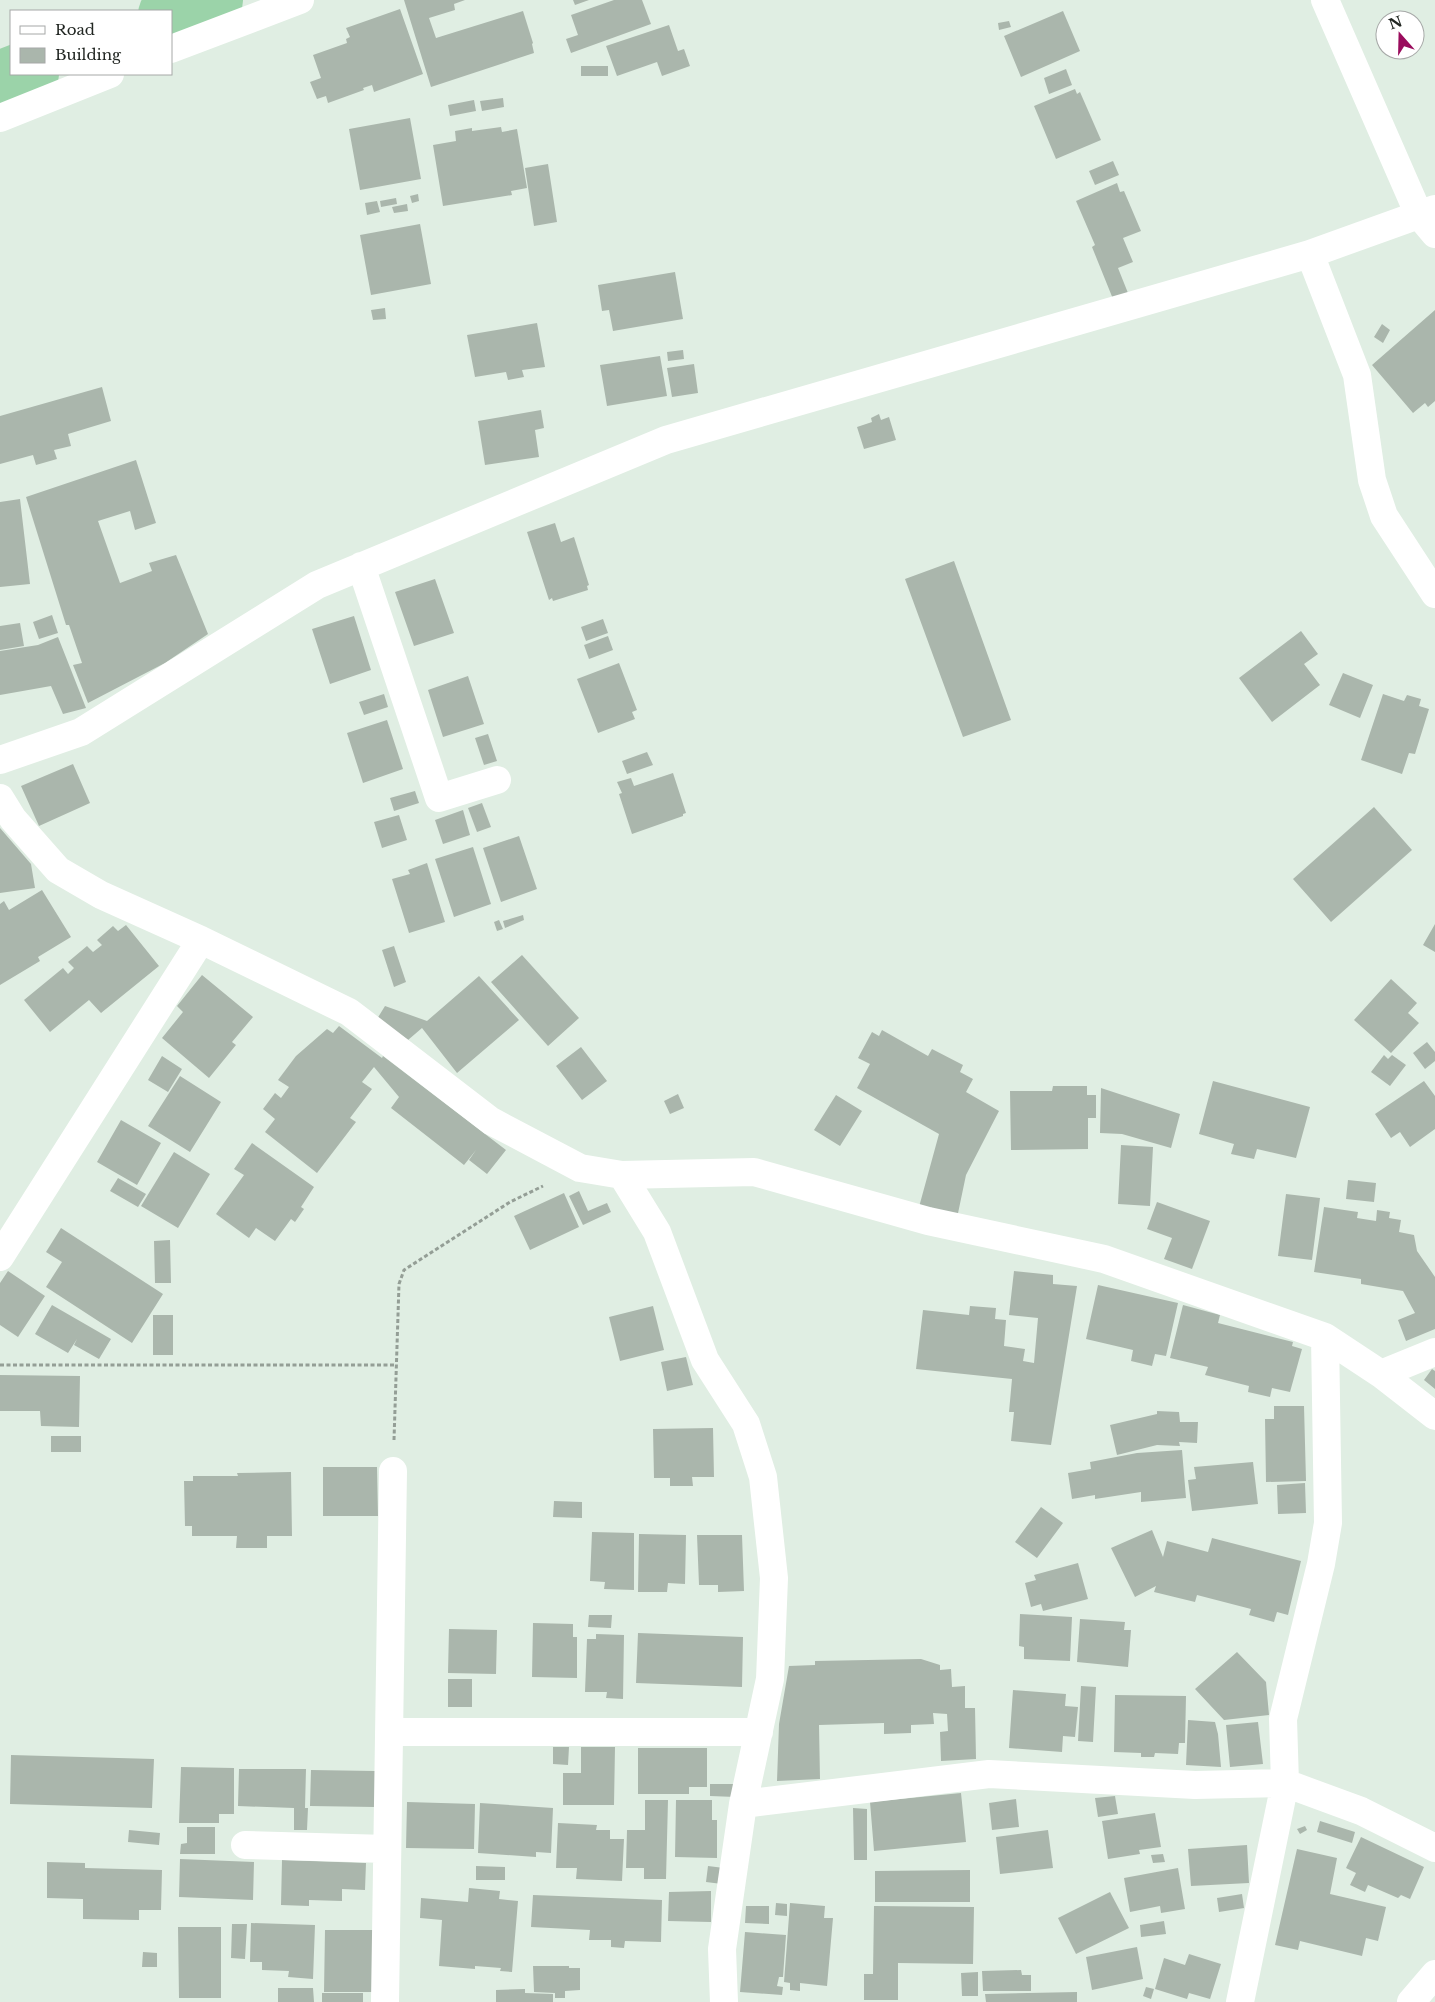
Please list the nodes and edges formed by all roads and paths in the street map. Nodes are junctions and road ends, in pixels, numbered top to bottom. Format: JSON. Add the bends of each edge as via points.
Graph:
{"nodes":[{"id":1,"x":300,"y":0,"type":"edge"},
{"id":2,"x":1324,"y":0,"type":"edge"},
{"id":3,"x":172,"y":49,"type":"edge"},
{"id":4,"x":108,"y":75,"type":"edge"},
{"id":5,"x":0,"y":118,"type":"edge"},
{"id":6,"x":1430,"y":220,"type":"edge"},
{"id":7,"x":1310,"y":254,"type":"junction"},
{"id":8,"x":361,"y":566,"type":"junction"},
{"id":9,"x":1435,"y":594,"type":"edge"},
{"id":10,"x":0,"y":760,"type":"edge"},
{"id":11,"x":496,"y":780,"type":"dead end"},
{"id":12,"x":0,"y":798,"type":"edge"},
{"id":13,"x":201,"y":940,"type":"junction"},
{"id":14,"x":580,"y":1168,"type":"junction"},
{"id":15,"x":622,"y":1175,"type":"junction"},
{"id":16,"x":0,"y":1256,"type":"edge"},
{"id":17,"x":1325,"y":1337,"type":"junction"},
{"id":18,"x":1435,"y":1352,"type":"edge"},
{"id":19,"x":0,"y":1365,"type":"edge"},
{"id":20,"x":396,"y":1365,"type":"junction"},
{"id":21,"x":1381,"y":1374,"type":"junction"},
{"id":22,"x":1435,"y":1416,"type":"edge"},
{"id":23,"x":393,"y":1471,"type":"joint"},
{"id":24,"x":389,"y":1732,"type":"junction"},
{"id":25,"x":759,"y":1732,"type":"junction"},
{"id":26,"x":1285,"y":1784,"type":"junction"},
{"id":27,"x":743,"y":1804,"type":"junction"},
{"id":28,"x":245,"y":1845,"type":"dead end"},
{"id":29,"x":1435,"y":1848,"type":"edge"},
{"id":30,"x":387,"y":1849,"type":"junction"},
{"id":31,"x":1435,"y":1974,"type":"edge"},
{"id":32,"x":385,"y":2002,"type":"edge"},
{"id":33,"x":724,"y":2002,"type":"edge"},
{"id":34,"x":1240,"y":2002,"type":"edge"},
{"id":35,"x":1411,"y":2002,"type":"edge"}],
"edges":[{"from":1,"to":3,"type":"street"},
{"from":2,"to":6,"type":"street"},
{"from":4,"to":5,"type":"street"},
{"from":6,"to":7,"type":"street"},
{"from":7,"to":8,"type":"street","via":[[666,440]]},
{"from":7,"to":9,"type":"street","via":[[1357,376],[1372,480],[1384,516]]},
{"from":8,"to":10,"type":"street","via":[[316,585],[81,732]]},
{"from":8,"to":11,"type":"street","via":[[439,798]]},
{"from":12,"to":13,"type":"street","via":[[13,819],[58,870],[101,895]]},
{"from":13,"to":14,"type":"street","via":[[349,1012],[491,1121]]},
{"from":13,"to":16,"type":"street"},
{"from":14,"to":15,"type":"street"},
{"from":14,"to":20,"type":"path","via":[[510,1202],[404,1270],[399,1284]]},
{"from":15,"to":17,"type":"street","via":[[754,1172],[928,1221],[1104,1259]]},
{"from":15,"to":25,"type":"street","via":[[657,1232],[705,1360],[746,1424],[763,1477],[774,1578],[770,1679]]},
{"from":17,"to":21,"type":"street"},
{"from":17,"to":26,"type":"street","via":[[1328,1523],[1283,1719]]},
{"from":18,"to":21,"type":"street"},
{"from":19,"to":20,"type":"path"},
{"from":20,"to":23,"type":"path"},
{"from":21,"to":22,"type":"street"},
{"from":23,"to":24,"type":"street"},
{"from":24,"to":25,"type":"street"},
{"from":24,"to":30,"type":"street"},
{"from":25,"to":27,"type":"street"},
{"from":26,"to":27,"type":"street","via":[[1195,1785],[989,1774]]},
{"from":26,"to":29,"type":"street","via":[[1361,1811]]},
{"from":26,"to":34,"type":"street"},
{"from":27,"to":33,"type":"street","via":[[722,1949]]},
{"from":28,"to":30,"type":"street"},
{"from":30,"to":32,"type":"street"},
{"from":31,"to":35,"type":"street"}]}
